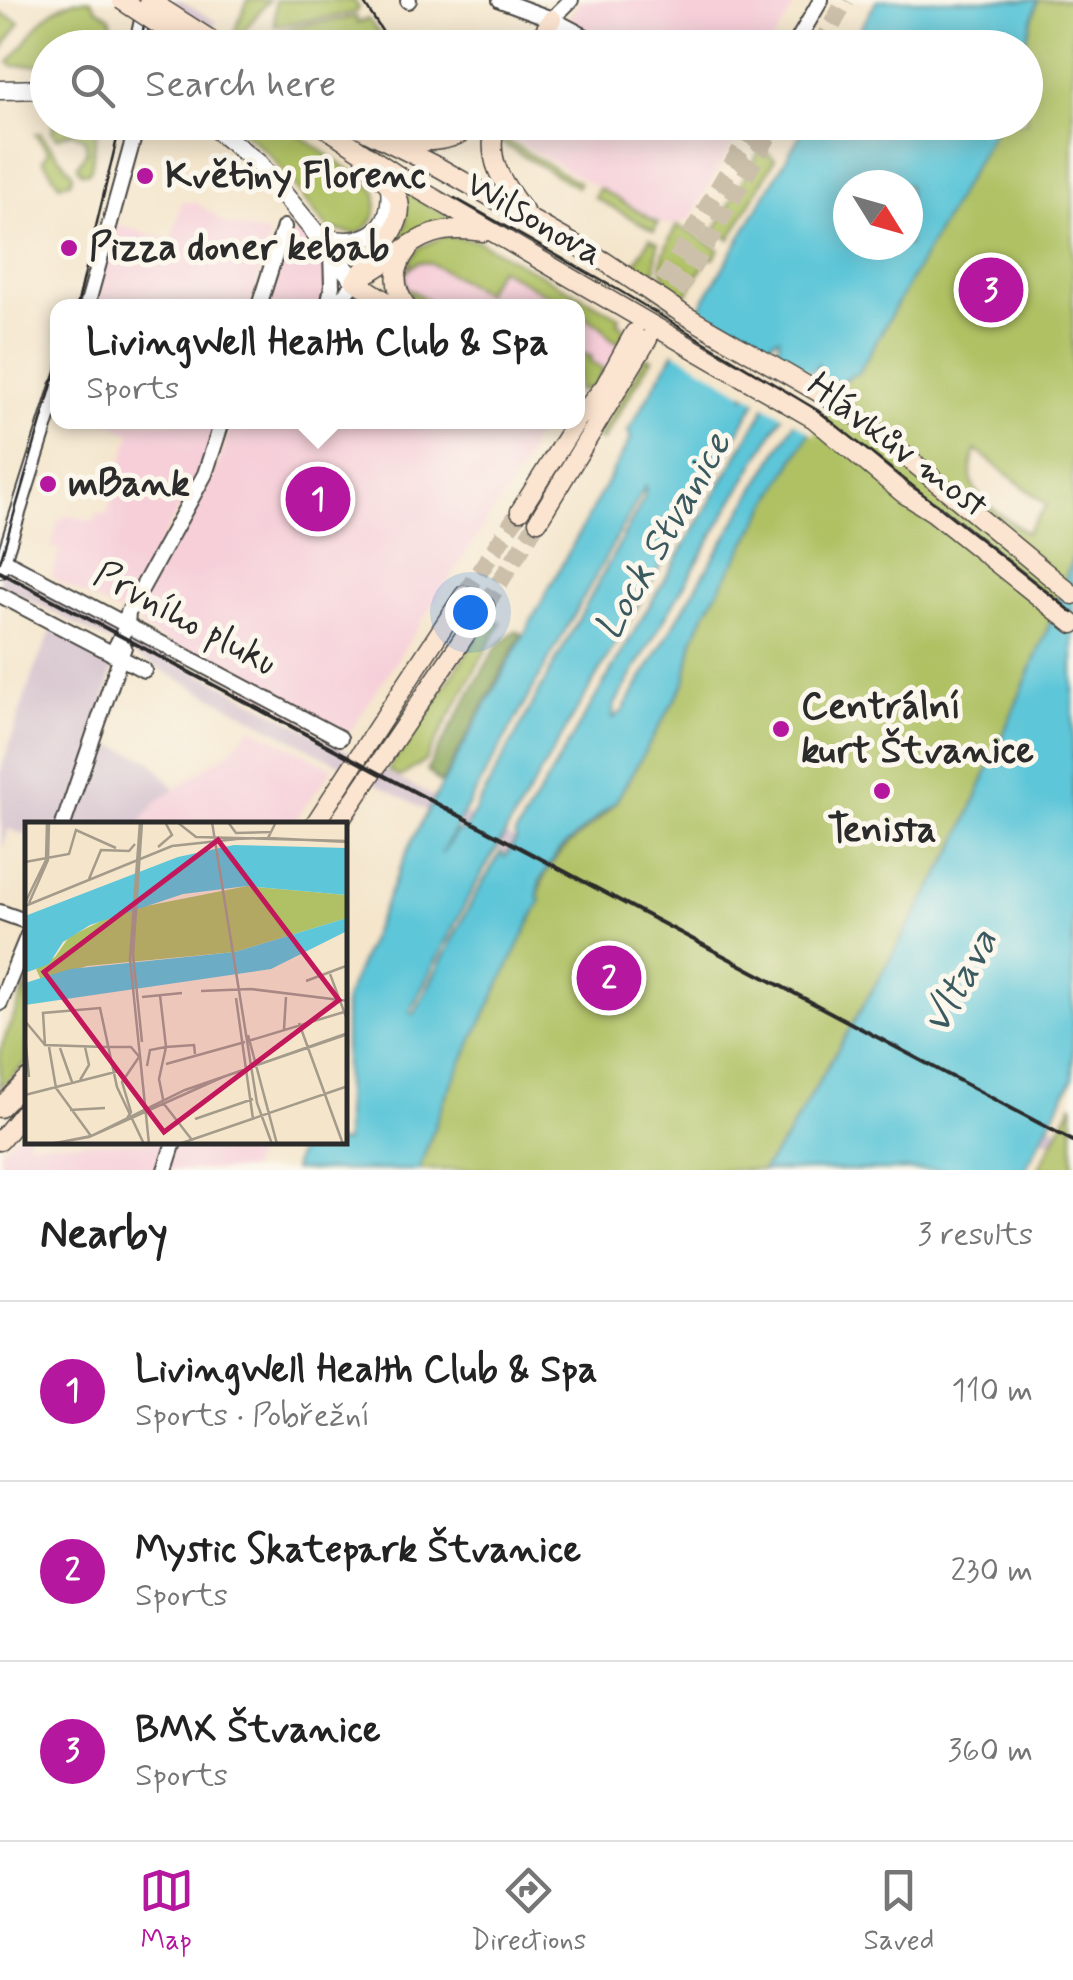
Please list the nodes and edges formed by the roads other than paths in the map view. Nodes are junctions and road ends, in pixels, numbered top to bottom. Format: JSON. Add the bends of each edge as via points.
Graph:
{"nodes":[{"id":1,"x":122,"y":0,"type":"edge"},
{"id":2,"x":148,"y":0,"type":"edge"},
{"id":3,"x":500,"y":0,"type":"edge"},
{"id":4,"x":570,"y":0,"type":"edge"},
{"id":5,"x":821,"y":0,"type":"edge"},
{"id":6,"x":552,"y":19,"type":"junction"},
{"id":7,"x":140,"y":30,"type":"edge"},
{"id":8,"x":167,"y":30,"type":"edge"},
{"id":9,"x":196,"y":30,"type":"edge"},
{"id":10,"x":545,"y":30,"type":"edge"},
{"id":11,"x":572,"y":30,"type":"edge"},
{"id":12,"x":804,"y":30,"type":"edge"},
{"id":13,"x":30,"y":89,"type":"edge"},
{"id":14,"x":0,"y":90,"type":"edge"},
{"id":15,"x":133,"y":140,"type":"edge"},
{"id":16,"x":230,"y":140,"type":"edge"},
{"id":17,"x":355,"y":140,"type":"edge"},
{"id":18,"x":360,"y":140,"type":"edge"},
{"id":19,"x":374,"y":140,"type":"edge"},
{"id":20,"x":409,"y":140,"type":"edge"},
{"id":21,"x":436,"y":140,"type":"edge"},
{"id":22,"x":494,"y":140,"type":"edge"},
{"id":23,"x":390,"y":186,"type":"junction"},
{"id":24,"x":530,"y":219,"type":"junction"},
{"id":25,"x":284,"y":227,"type":"dead end"},
{"id":26,"x":498,"y":234,"type":"junction"},
{"id":27,"x":412,"y":244,"type":"junction"},
{"id":28,"x":325,"y":245,"type":"junction"},
{"id":29,"x":354,"y":281,"type":"junction"},
{"id":30,"x":90,"y":299,"type":"edge"},
{"id":31,"x":261,"y":299,"type":"edge"},
{"id":32,"x":329,"y":299,"type":"edge"},
{"id":33,"x":341,"y":299,"type":"edge"},
{"id":34,"x":369,"y":299,"type":"edge"},
{"id":35,"x":383,"y":299,"type":"edge"},
{"id":36,"x":402,"y":299,"type":"edge"},
{"id":37,"x":683,"y":314,"type":"joint"},
{"id":38,"x":672,"y":334,"type":"joint"},
{"id":39,"x":641,"y":336,"type":"tunnel mouth"},
{"id":40,"x":50,"y":411,"type":"edge"},
{"id":41,"x":585,"y":413,"type":"edge"},
{"id":42,"x":220,"y":429,"type":"edge"},
{"id":43,"x":556,"y":429,"type":"edge"},
{"id":44,"x":572,"y":429,"type":"edge"},
{"id":45,"x":577,"y":429,"type":"edge"},
{"id":46,"x":561,"y":442,"type":"junction"},
{"id":47,"x":520,"y":511,"type":"tunnel mouth"},
{"id":48,"x":538,"y":521,"type":"tunnel mouth"},
{"id":49,"x":1,"y":563,"type":"edge"},
{"id":50,"x":0,"y":595,"type":"edge"},
{"id":51,"x":464,"y":595,"type":"tunnel mouth"},
{"id":52,"x":1073,"y":595,"type":"edge"},
{"id":53,"x":484,"y":606,"type":"tunnel mouth"},
{"id":54,"x":1073,"y":624,"type":"edge"},
{"id":55,"x":130,"y":627,"type":"junction"},
{"id":56,"x":115,"y":656,"type":"junction"},
{"id":57,"x":144,"y":670,"type":"dead end"},
{"id":58,"x":340,"y":738,"type":"dead end"},
{"id":59,"x":64,"y":822,"type":"edge"},
{"id":60,"x":316,"y":822,"type":"edge"},
{"id":61,"x":339,"y":822,"type":"edge"},
{"id":62,"x":0,"y":912,"type":"edge"},
{"id":63,"x":25,"y":921,"type":"edge"},
{"id":64,"x":25,"y":942,"type":"edge"},
{"id":65,"x":0,"y":1004,"type":"edge"},
{"id":66,"x":25,"y":1082,"type":"edge"},
{"id":67,"x":0,"y":1108,"type":"edge"},
{"id":68,"x":25,"y":1110,"type":"edge"},
{"id":69,"x":0,"y":1141,"type":"edge"},
{"id":70,"x":173,"y":1145,"type":"edge"},
{"id":71,"x":165,"y":1170,"type":"edge"}],
"edges":[{"from":1,"to":8,"type":"main road","bridge":true},
{"from":2,"to":7,"type":"street"},
{"from":2,"to":9,"type":"main road","bridge":true},
{"from":3,"to":6,"type":"street"},
{"from":4,"to":6,"type":"street"},
{"from":5,"to":12,"type":"street"},
{"from":6,"to":10,"type":"main road"},
{"from":6,"to":11,"type":"street"},
{"from":13,"to":14,"type":"street"},
{"from":15,"to":30,"type":"street"},
{"from":16,"to":28,"type":"street","via":[[259,164]]},
{"from":17,"to":23,"type":"main road"},
{"from":18,"to":26,"type":"main road","name":"Wilsonova","via":[[420,190]]},
{"from":19,"to":24,"type":"main road","name":"Wilsonova"},
{"from":20,"to":21,"type":"main road"},
{"from":22,"to":24,"type":"main road","via":[[492,155],[508,191]]},
{"from":23,"to":28,"type":"street","via":[[387,213],[370,237]]},
{"from":23,"to":29,"type":"main road","via":[[399,202],[396,225]]},
{"from":24,"to":37,"type":"main road","name":"Wilsonova"},
{"from":25,"to":31,"type":"street"},
{"from":26,"to":27,"type":"main road","via":[[444,229]]},
{"from":26,"to":38,"type":"main road","name":"Wilsonova"},
{"from":27,"to":29,"type":"main road"},
{"from":27,"to":36,"type":"main road","via":[[395,278]]},
{"from":28,"to":29,"type":"street"},
{"from":28,"to":32,"type":"street"},
{"from":29,"to":33,"type":"street"},
{"from":29,"to":34,"type":"main road"},
{"from":29,"to":35,"type":"main road"},
{"from":37,"to":52,"type":"main road","name":"Hlávkův most","via":[[851,411]]},
{"from":38,"to":54,"type":"main road","name":"Hlávkův most","via":[[836,435]]},
{"from":39,"to":41,"type":"main road"},
{"from":40,"to":49,"type":"street"},
{"from":42,"to":55,"type":"street","via":[[205,474],[128,614]]},
{"from":43,"to":46,"type":"main road"},
{"from":44,"to":46,"type":"main road"},
{"from":45,"to":48,"type":"main road"},
{"from":46,"to":47,"type":"main road"},
{"from":49,"to":55,"type":"street","name":"Prvního pluku"},
{"from":50,"to":56,"type":"street","name":"Prvního pluku"},
{"from":51,"to":60,"type":"main road"},
{"from":53,"to":61,"type":"main road"},
{"from":55,"to":56,"type":"street"},
{"from":55,"to":58,"type":"street","name":"Prvního pluku"},
{"from":56,"to":57,"type":"street","name":"Prvního pluku"},
{"from":56,"to":59,"type":"street"},
{"from":62,"to":63,"type":"street"},
{"from":64,"to":65,"type":"street"},
{"from":66,"to":67,"type":"main road"},
{"from":68,"to":69,"type":"main road"},
{"from":70,"to":71,"type":"street"}]}
